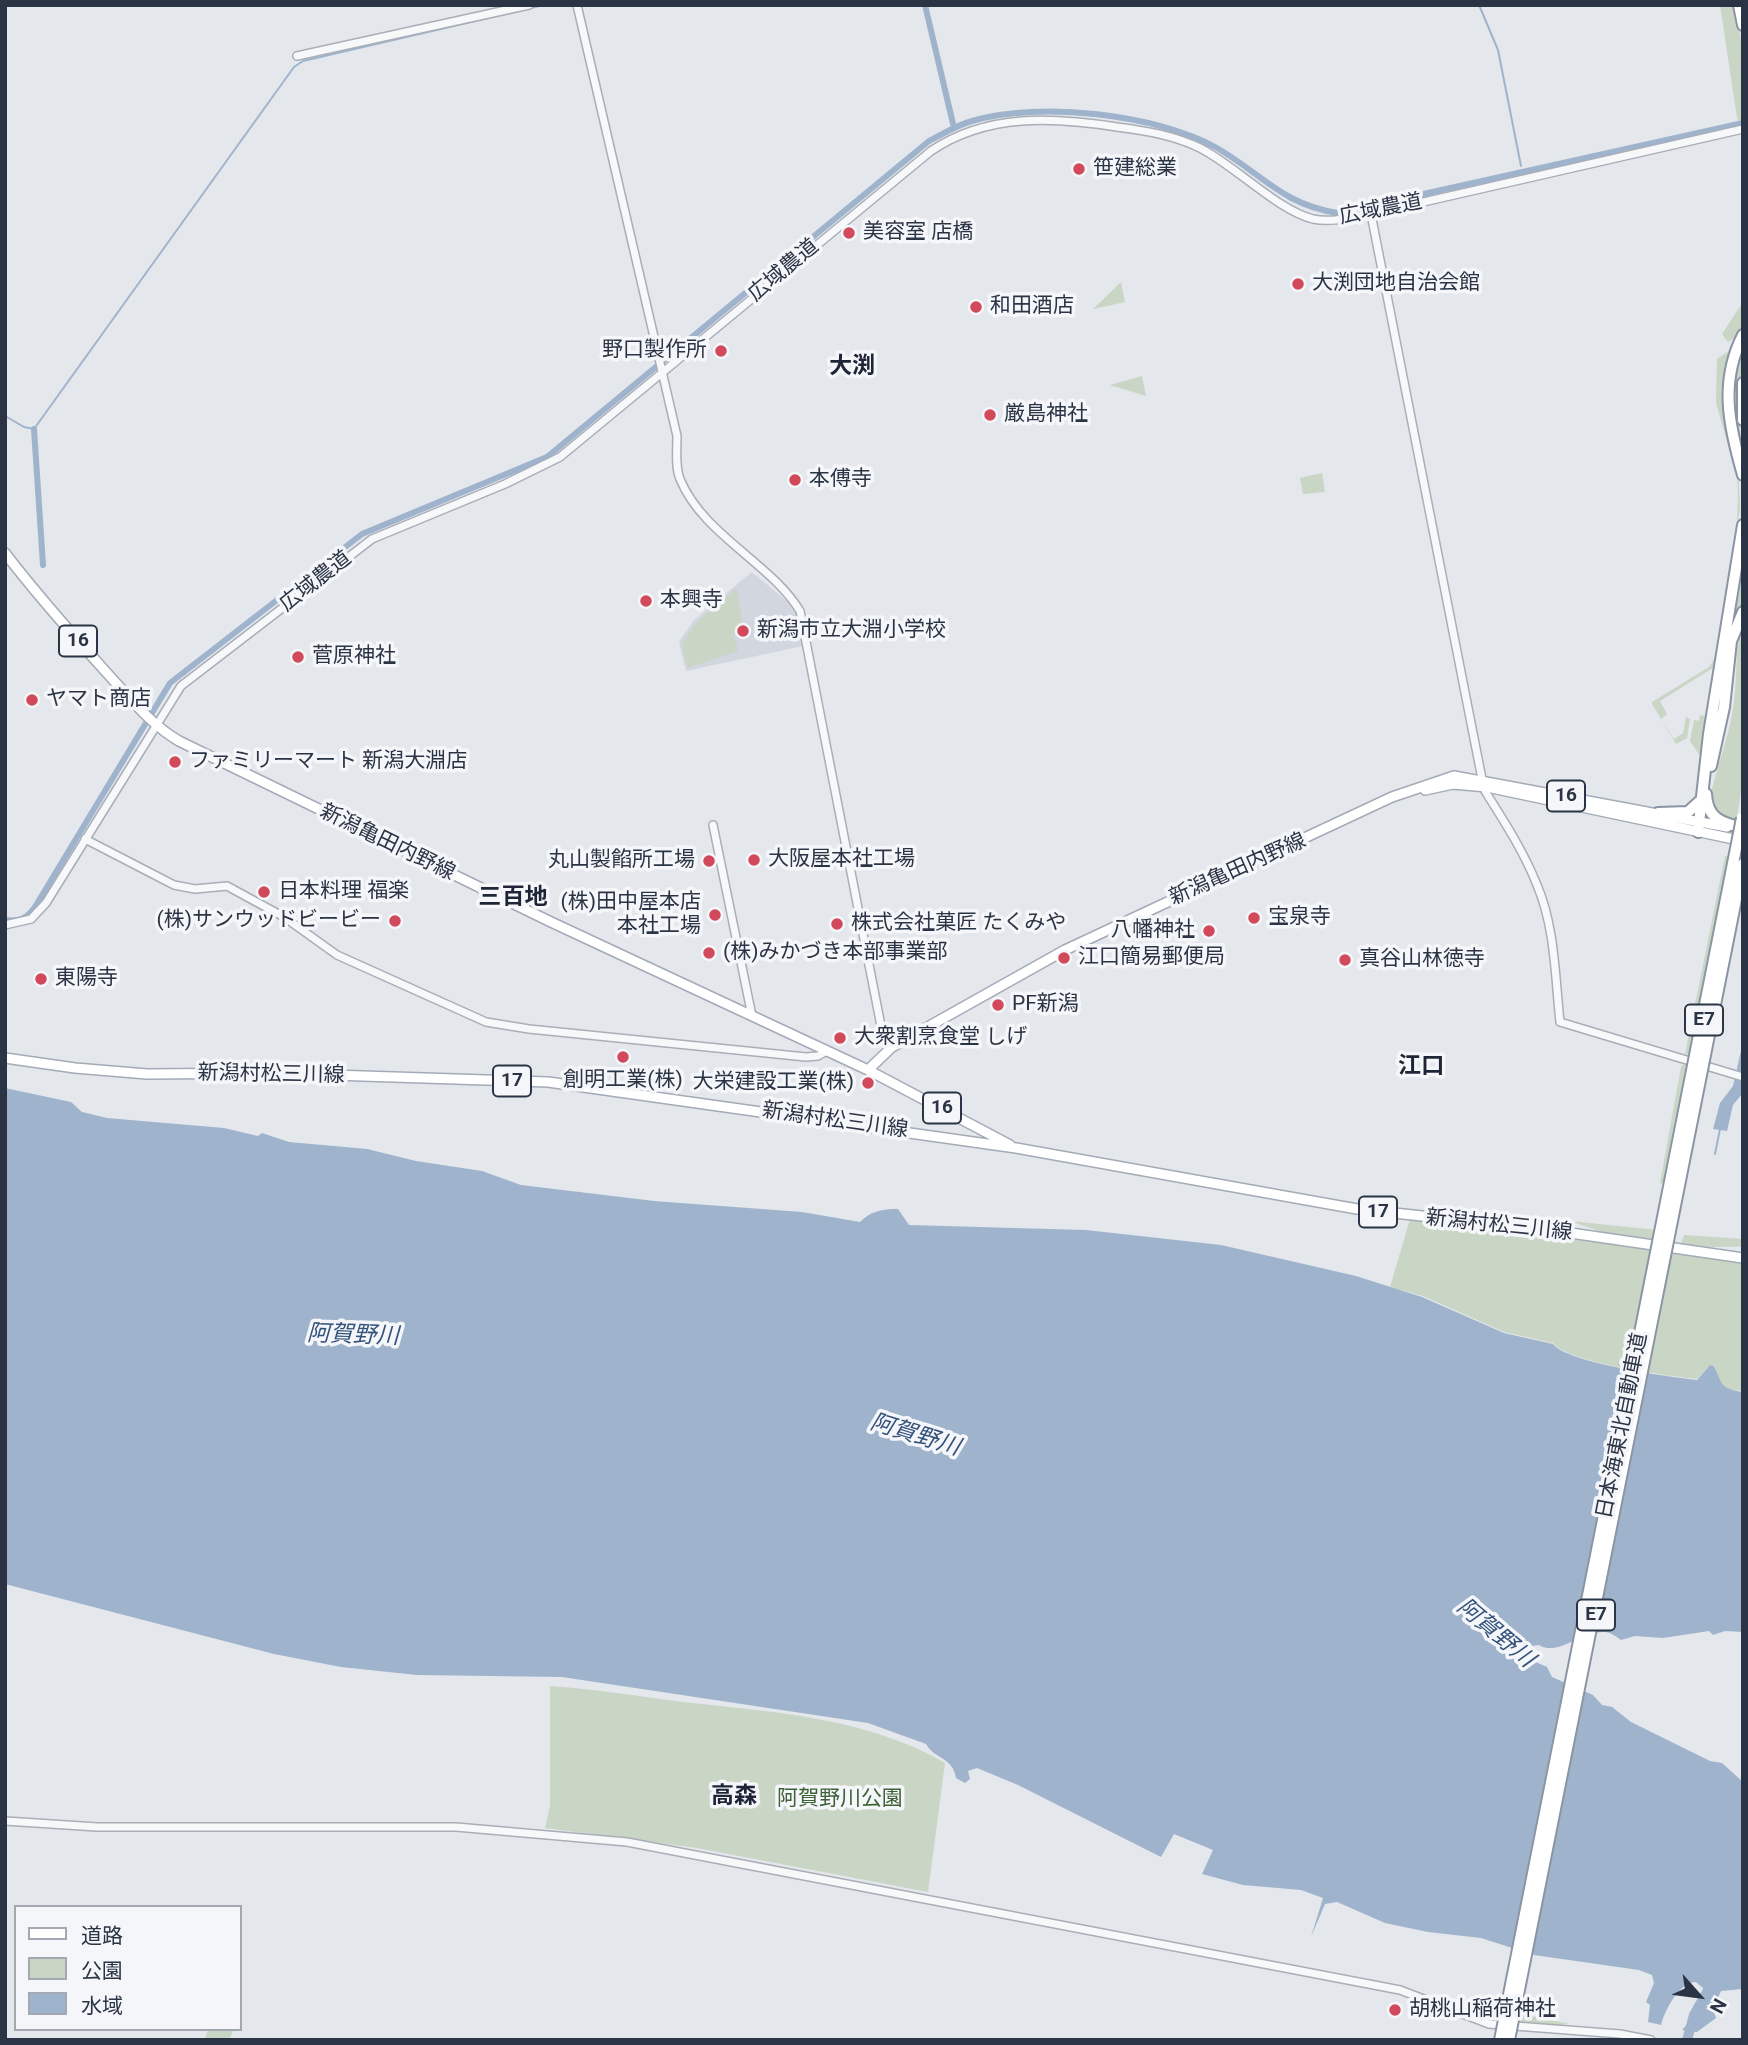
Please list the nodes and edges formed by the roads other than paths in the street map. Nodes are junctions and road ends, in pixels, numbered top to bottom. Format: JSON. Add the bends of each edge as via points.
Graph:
{"nodes":[{"id":1,"x":529,"y":5,"type":"edge"},
{"id":2,"x":577,"y":5,"type":"edge"},
{"id":3,"x":1739,"y":5,"type":"edge"},
{"id":4,"x":1743,"y":25,"type":"edge"},
{"id":5,"x":297,"y":57,"type":"dead end"},
{"id":6,"x":1743,"y":129,"type":"edge"},
{"id":7,"x":1371,"y":214,"type":"junction"},
{"id":8,"x":1743,"y":335,"type":"edge"},
{"id":9,"x":662,"y":373,"type":"junction"},
{"id":10,"x":1743,"y":383,"type":"edge"},
{"id":11,"x":1743,"y":420,"type":"edge"},
{"id":12,"x":1743,"y":475,"type":"edge"},
{"id":13,"x":1743,"y":525,"type":"edge"},
{"id":14,"x":5,"y":553,"type":"edge"},
{"id":15,"x":1743,"y":612,"type":"edge"},
{"id":16,"x":155,"y":725,"type":"junction"},
{"id":17,"x":1483,"y":783,"type":"junction"},
{"id":18,"x":1704,"y":794,"type":"junction"},
{"id":19,"x":1658,"y":813,"type":"junction"},
{"id":20,"x":1743,"y":822,"type":"edge"},
{"id":21,"x":713,"y":825,"type":"dead end"},
{"id":22,"x":1699,"y":825,"type":"junction"},
{"id":23,"x":85,"y":839,"type":"junction"},
{"id":24,"x":1743,"y":841,"type":"edge"},
{"id":25,"x":1743,"y":864,"type":"edge"},
{"id":26,"x":5,"y":925,"type":"edge"},
{"id":27,"x":752,"y":1016,"type":"junction"},
{"id":28,"x":892,"y":1047,"type":"junction"},
{"id":29,"x":827,"y":1051,"type":"junction"},
{"id":30,"x":5,"y":1058,"type":"edge"},
{"id":31,"x":867,"y":1070,"type":"junction"},
{"id":32,"x":1743,"y":1077,"type":"edge"},
{"id":33,"x":1016,"y":1148,"type":"junction"},
{"id":34,"x":1743,"y":1258,"type":"edge"},
{"id":35,"x":5,"y":1821,"type":"edge"},
{"id":36,"x":1500,"y":2040,"type":"edge"},
{"id":37,"x":1509,"y":2040,"type":"edge"},
{"id":38,"x":1651,"y":2040,"type":"edge"}],
"edges":[{"from":1,"to":5,"type":"street"},
{"from":2,"to":9,"type":"street"},
{"from":3,"to":4,"type":"highway"},
{"from":6,"to":7,"type":"street","name":"広域農道"},
{"from":7,"to":9,"type":"street","name":"広域農道","via":[[1327,220],[1301,214],[1222,160],[1164,133],[1058,119],[982,127],[931,150]]},
{"from":7,"to":17,"type":"street"},
{"from":8,"to":12,"type":"highway","via":[[1732,360],[1727,391]]},
{"from":9,"to":16,"type":"street","name":"広域農道","via":[[549,464],[365,543],[181,686]]},
{"from":9,"to":28,"type":"street","via":[[677,436],[679,478],[708,519],[788,594],[800,611],[881,1026]]},
{"from":10,"to":11,"type":"highway"},
{"from":13,"to":18,"type":"highway","via":[[1709,734]]},
{"from":14,"to":16,"type":"main road","name":"新潟亀田内野線","number":"16","via":[[57,619]]},
{"from":15,"to":18,"type":"highway","via":[[1731,641],[1724,707]]},
{"from":16,"to":23,"type":"street","name":"広域農道"},
{"from":16,"to":27,"type":"main road","name":"新潟亀田内野線","number":"16","via":[[191,749]]},
{"from":17,"to":19,"type":"main road","name":"新潟亀田内野線","number":"16"},
{"from":17,"to":22,"type":"main road","name":"新潟亀田内野線","number":"16"},
{"from":17,"to":28,"type":"main road","name":"新潟亀田内野線","number":"16","via":[[1454,776],[1392,797],[1065,950]]},
{"from":17,"to":32,"type":"street","via":[[1544,903],[1553,943],[1560,1022]]},
{"from":18,"to":19,"type":"highway","via":[[1688,812]]},
{"from":18,"to":20,"type":"highway","via":[[1715,818]]},
{"from":18,"to":22,"type":"highway"},
{"from":19,"to":22,"type":"main road","name":"新潟亀田内野線","number":"16"},
{"from":20,"to":22,"type":"main road","name":"新潟亀田内野線","number":"16"},
{"from":20,"to":36,"type":"highway","name":"日本海東北自動車道","number":"E7","bridge":true},
{"from":21,"to":27,"type":"street"},
{"from":22,"to":24,"type":"main road","name":"新潟亀田内野線","number":"16"},
{"from":23,"to":26,"type":"street","name":"広域農道","via":[[39,912],[22,924]]},
{"from":23,"to":29,"type":"street","via":[[174,885],[195,889],[227,886],[239,891],[337,955],[486,1022],[806,1057]]},
{"from":25,"to":37,"type":"highway","name":"日本海東北自動車道","number":"E7","bridge":true},
{"from":27,"to":29,"type":"main road","name":"新潟亀田内野線","number":"16"},
{"from":28,"to":31,"type":"main road","name":"新潟亀田内野線","number":"16"},
{"from":29,"to":31,"type":"main road","name":"新潟亀田内野線","number":"16"},
{"from":30,"to":33,"type":"main road","name":"新潟村松三川線","number":"17","via":[[147,1074],[548,1082]]},
{"from":31,"to":33,"type":"main road","name":"新潟亀田内野線","number":"16"},
{"from":33,"to":34,"type":"main road","name":"新潟村松三川線","number":"17","via":[[1357,1209],[1543,1229]]},
{"from":35,"to":38,"type":"street","via":[[97,1827],[456,1827],[627,1842],[1400,1990],[1489,2024]]}]}
